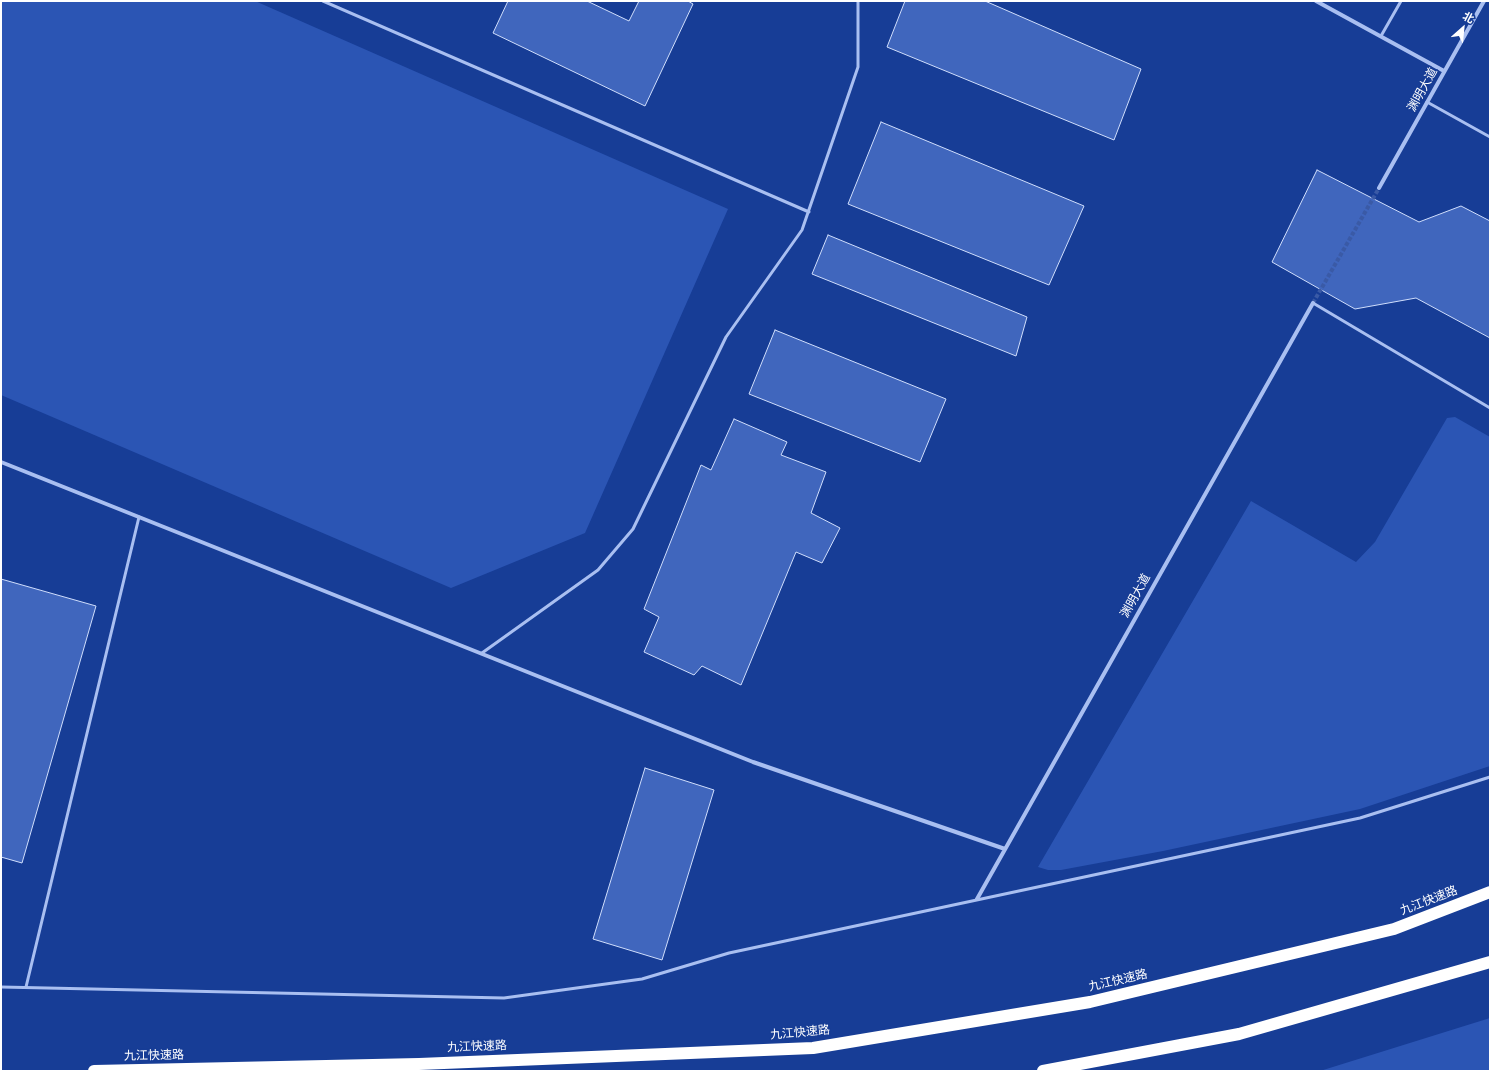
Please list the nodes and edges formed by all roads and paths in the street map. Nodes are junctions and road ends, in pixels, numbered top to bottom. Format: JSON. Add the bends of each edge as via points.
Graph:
{"nodes":[{"id":1,"x":323,"y":1,"type":"edge"},
{"id":2,"x":858,"y":1,"type":"edge"},
{"id":3,"x":1316,"y":1,"type":"edge"},
{"id":4,"x":1401,"y":1,"type":"edge"},
{"id":5,"x":1484,"y":1,"type":"edge"},
{"id":6,"x":1381,"y":36,"type":"junction"},
{"id":7,"x":1444,"y":71,"type":"junction"},
{"id":8,"x":1427,"y":102,"type":"junction"},
{"id":9,"x":1490,"y":137,"type":"edge"},
{"id":10,"x":1379,"y":188,"type":"tunnel mouth"},
{"id":11,"x":809,"y":212,"type":"junction"},
{"id":12,"x":1313,"y":303,"type":"joint"},
{"id":13,"x":1490,"y":408,"type":"edge"},
{"id":14,"x":1,"y":462,"type":"edge"},
{"id":15,"x":139,"y":517,"type":"junction"},
{"id":16,"x":482,"y":654,"type":"junction"},
{"id":17,"x":1490,"y":776,"type":"edge"},
{"id":18,"x":1005,"y":849,"type":"junction"},
{"id":19,"x":1490,"y":892,"type":"edge"},
{"id":20,"x":977,"y":899,"type":"junction"},
{"id":21,"x":1490,"y":962,"type":"edge"},
{"id":22,"x":1,"y":987,"type":"edge"},
{"id":23,"x":26,"y":987,"type":"junction"},
{"id":24,"x":94,"y":1071,"type":"edge"},
{"id":25,"x":1043,"y":1071,"type":"edge"}],
"edges":[{"from":1,"to":11,"type":"lane"},
{"from":2,"to":11,"type":"lane","via":[[858,67]]},
{"from":3,"to":6,"type":"street"},
{"from":4,"to":6,"type":"lane"},
{"from":5,"to":7,"type":"street","name":"渊明大道"},
{"from":6,"to":7,"type":"street"},
{"from":7,"to":8,"type":"street","name":"渊明大道"},
{"from":8,"to":9,"type":"lane"},
{"from":8,"to":10,"type":"street","name":"渊明大道"},
{"from":11,"to":16,"type":"lane","via":[[802,230],[726,337],[632,529],[598,570]]},
{"from":12,"to":13,"type":"lane"},
{"from":12,"to":18,"type":"street","name":"渊明大道"},
{"from":14,"to":15,"type":"street"},
{"from":15,"to":16,"type":"street"},
{"from":15,"to":23,"type":"lane"},
{"from":16,"to":18,"type":"street","via":[[753,762]]},
{"from":17,"to":20,"type":"lane","via":[[1360,818]]},
{"from":18,"to":20,"type":"street","name":"渊明大道"},
{"from":19,"to":24,"type":"highway","name":"九江快速路","via":[[1394,930],[1090,1002],[813,1048],[419,1064]]},
{"from":20,"to":23,"type":"lane","via":[[729,953],[642,979],[504,998]]},
{"from":21,"to":25,"type":"highway","via":[[1239,1034]]},
{"from":22,"to":23,"type":"lane"}]}
